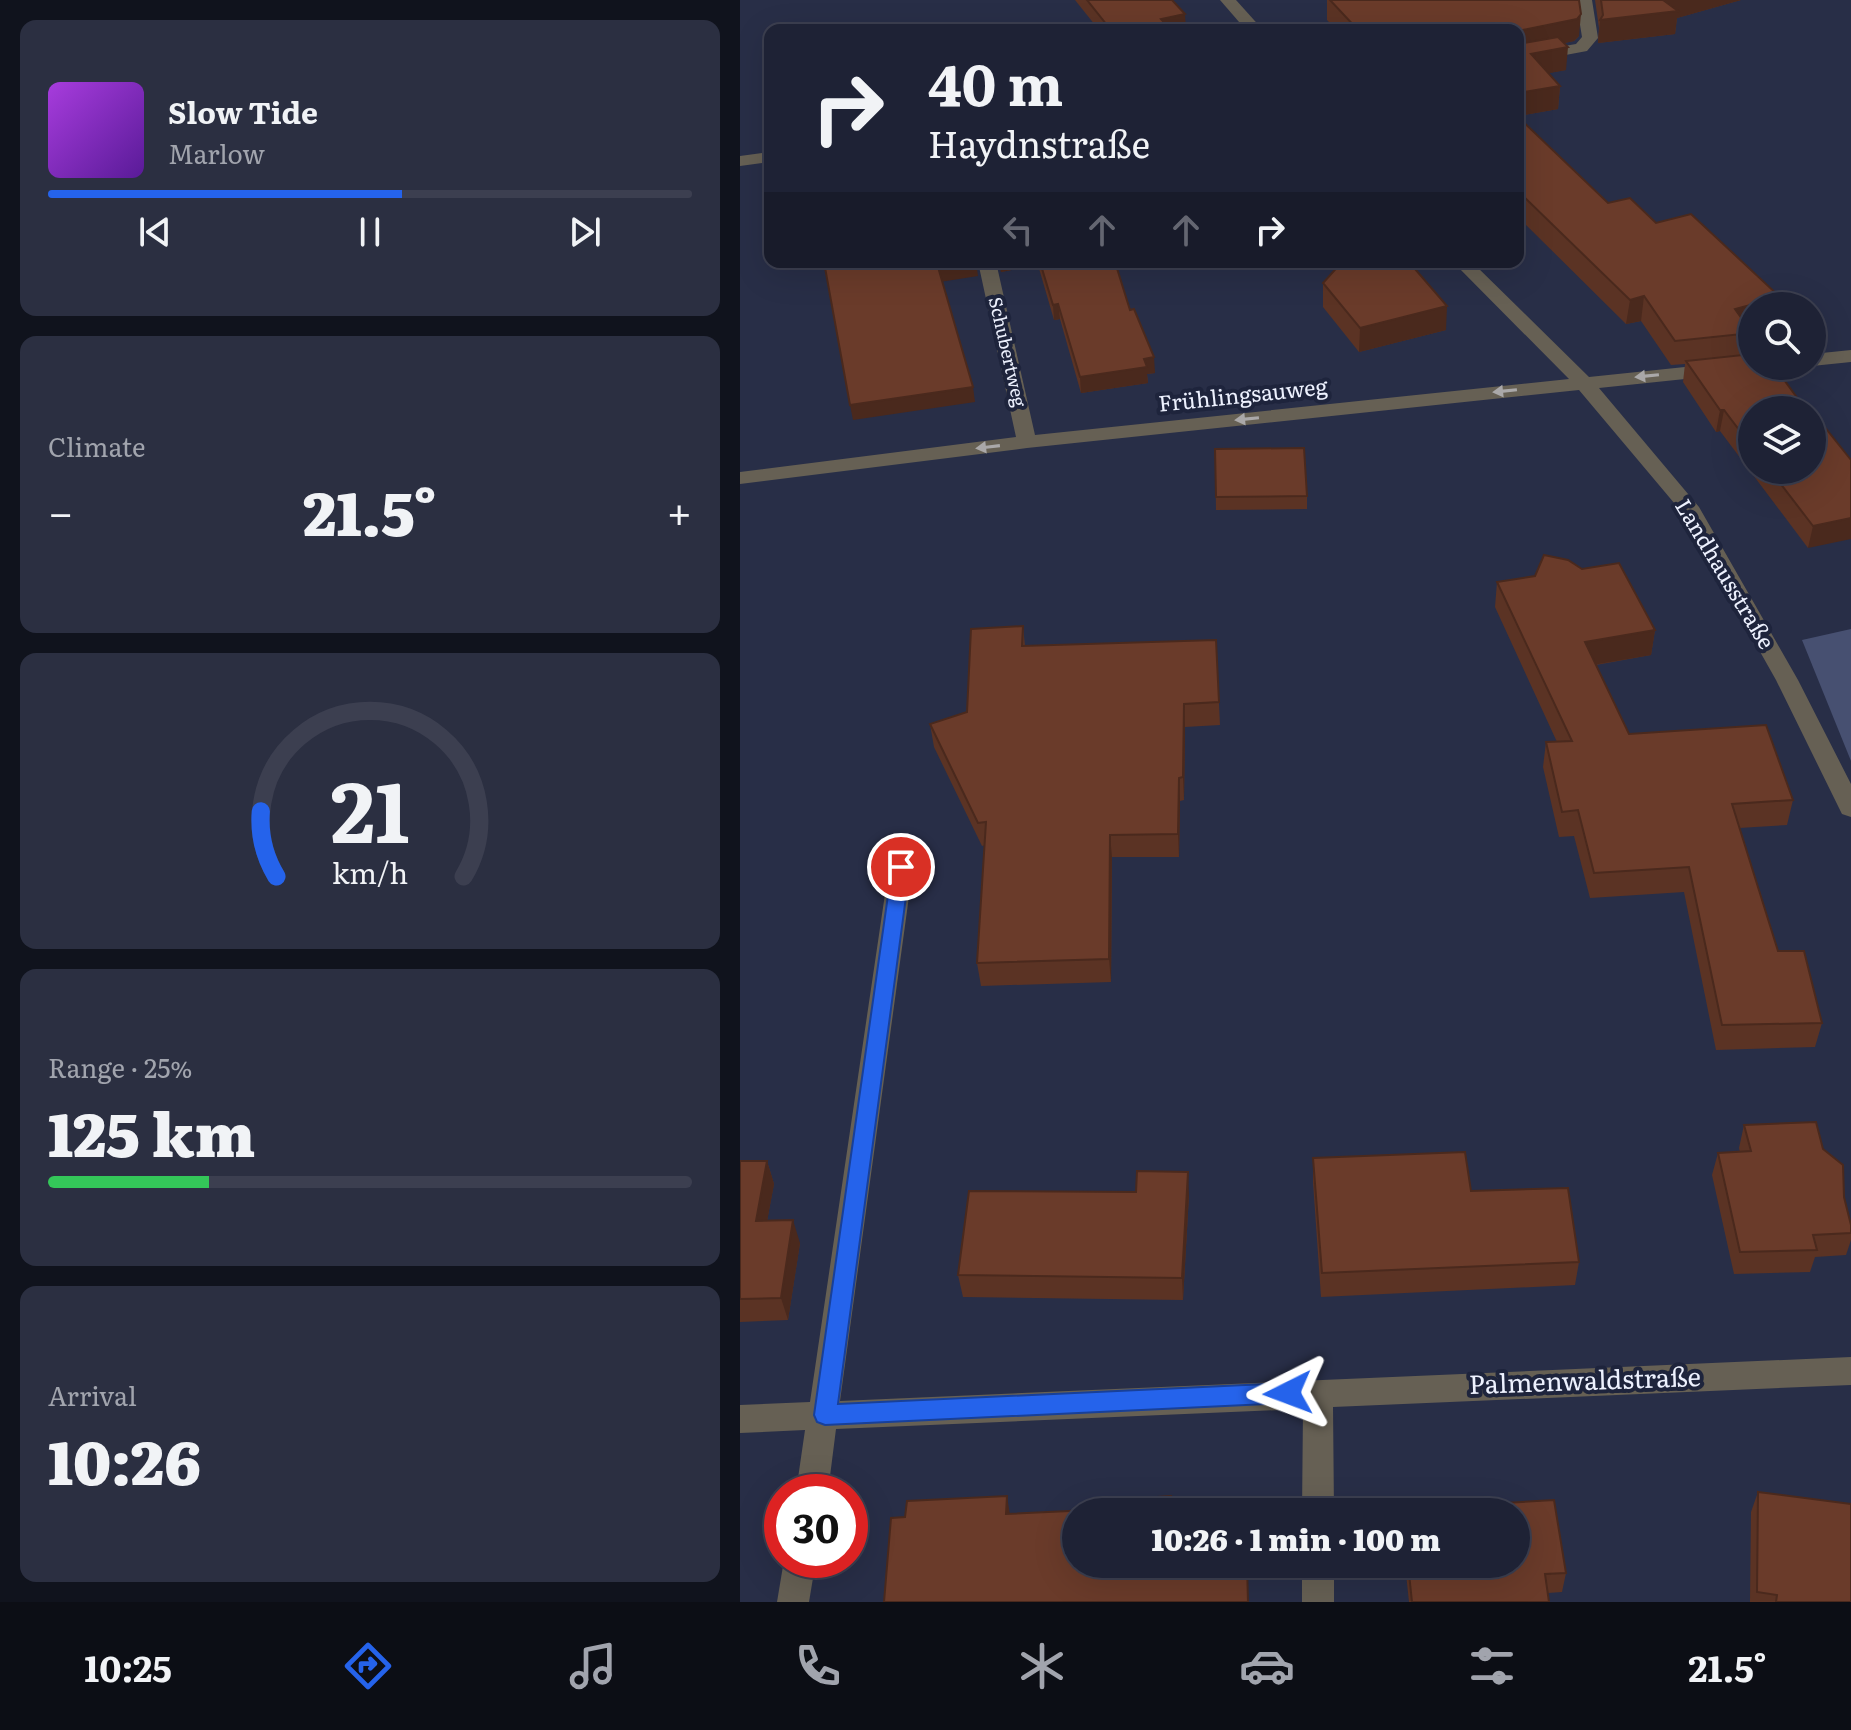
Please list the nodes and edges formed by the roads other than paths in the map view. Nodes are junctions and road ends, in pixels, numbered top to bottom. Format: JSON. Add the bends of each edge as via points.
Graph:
{"nodes":[{"id":1,"x":1228,"y":0,"type":"edge"},
{"id":2,"x":1584,"y":0,"type":"edge"},
{"id":3,"x":1250,"y":24,"type":"edge"},
{"id":4,"x":1524,"y":58,"type":"edge"},
{"id":5,"x":764,"y":158,"type":"edge"},
{"id":6,"x":740,"y":161,"type":"edge"},
{"id":7,"x":988,"y":268,"type":"edge"},
{"id":8,"x":1468,"y":268,"type":"edge"},
{"id":9,"x":1851,"y":356,"type":"edge"},
{"id":10,"x":1826,"y":359,"type":"edge"},
{"id":11,"x":1738,"y":367,"type":"edge"},
{"id":12,"x":1583,"y":382,"type":"junction"},
{"id":13,"x":1027,"y":442,"type":"junction"},
{"id":14,"x":740,"y":478,"type":"edge"},
{"id":15,"x":1851,"y":808,"type":"edge"},
{"id":16,"x":901,"y":867,"type":"dead end"},
{"id":17,"x":1851,"y":1371,"type":"edge"},
{"id":18,"x":1318,"y":1392,"type":"junction"},
{"id":19,"x":825,"y":1415,"type":"junction"},
{"id":20,"x":740,"y":1419,"type":"edge"},
{"id":21,"x":815,"y":1474,"type":"edge"},
{"id":22,"x":1318,"y":1498,"type":"edge"},
{"id":23,"x":797,"y":1578,"type":"edge"},
{"id":24,"x":1318,"y":1578,"type":"edge"},
{"id":25,"x":793,"y":1602,"type":"edge"},
{"id":26,"x":1318,"y":1602,"type":"edge"}],
"edges":[{"from":1,"to":3,"type":"street"},
{"from":2,"to":4,"type":"street","via":[[1590,38],[1581,48]]},
{"from":5,"to":6,"type":"street"},
{"from":7,"to":13,"type":"street","name":"Schubertweg"},
{"from":8,"to":12,"type":"street","name":"Landhausstraße"},
{"from":9,"to":10,"type":"street"},
{"from":11,"to":12,"type":"street","name":"Frühlingsauweg","one_way":true},
{"from":12,"to":13,"type":"street","name":"Frühlingsauweg","one_way":true},
{"from":12,"to":15,"type":"street","name":"Landhausstraße","via":[[1689,507],[1787,680]]},
{"from":13,"to":14,"type":"street","name":"Frühlingsauweg","one_way":true},
{"from":16,"to":19,"type":"street"},
{"from":17,"to":18,"type":"street","name":"Palmenwaldstraße"},
{"from":18,"to":19,"type":"street","name":"Palmenwaldstraße"},
{"from":18,"to":22,"type":"street"},
{"from":19,"to":20,"type":"street","name":"Palmenwaldstraße"},
{"from":19,"to":21,"type":"street"},
{"from":23,"to":25,"type":"street"},
{"from":24,"to":26,"type":"street"}]}
